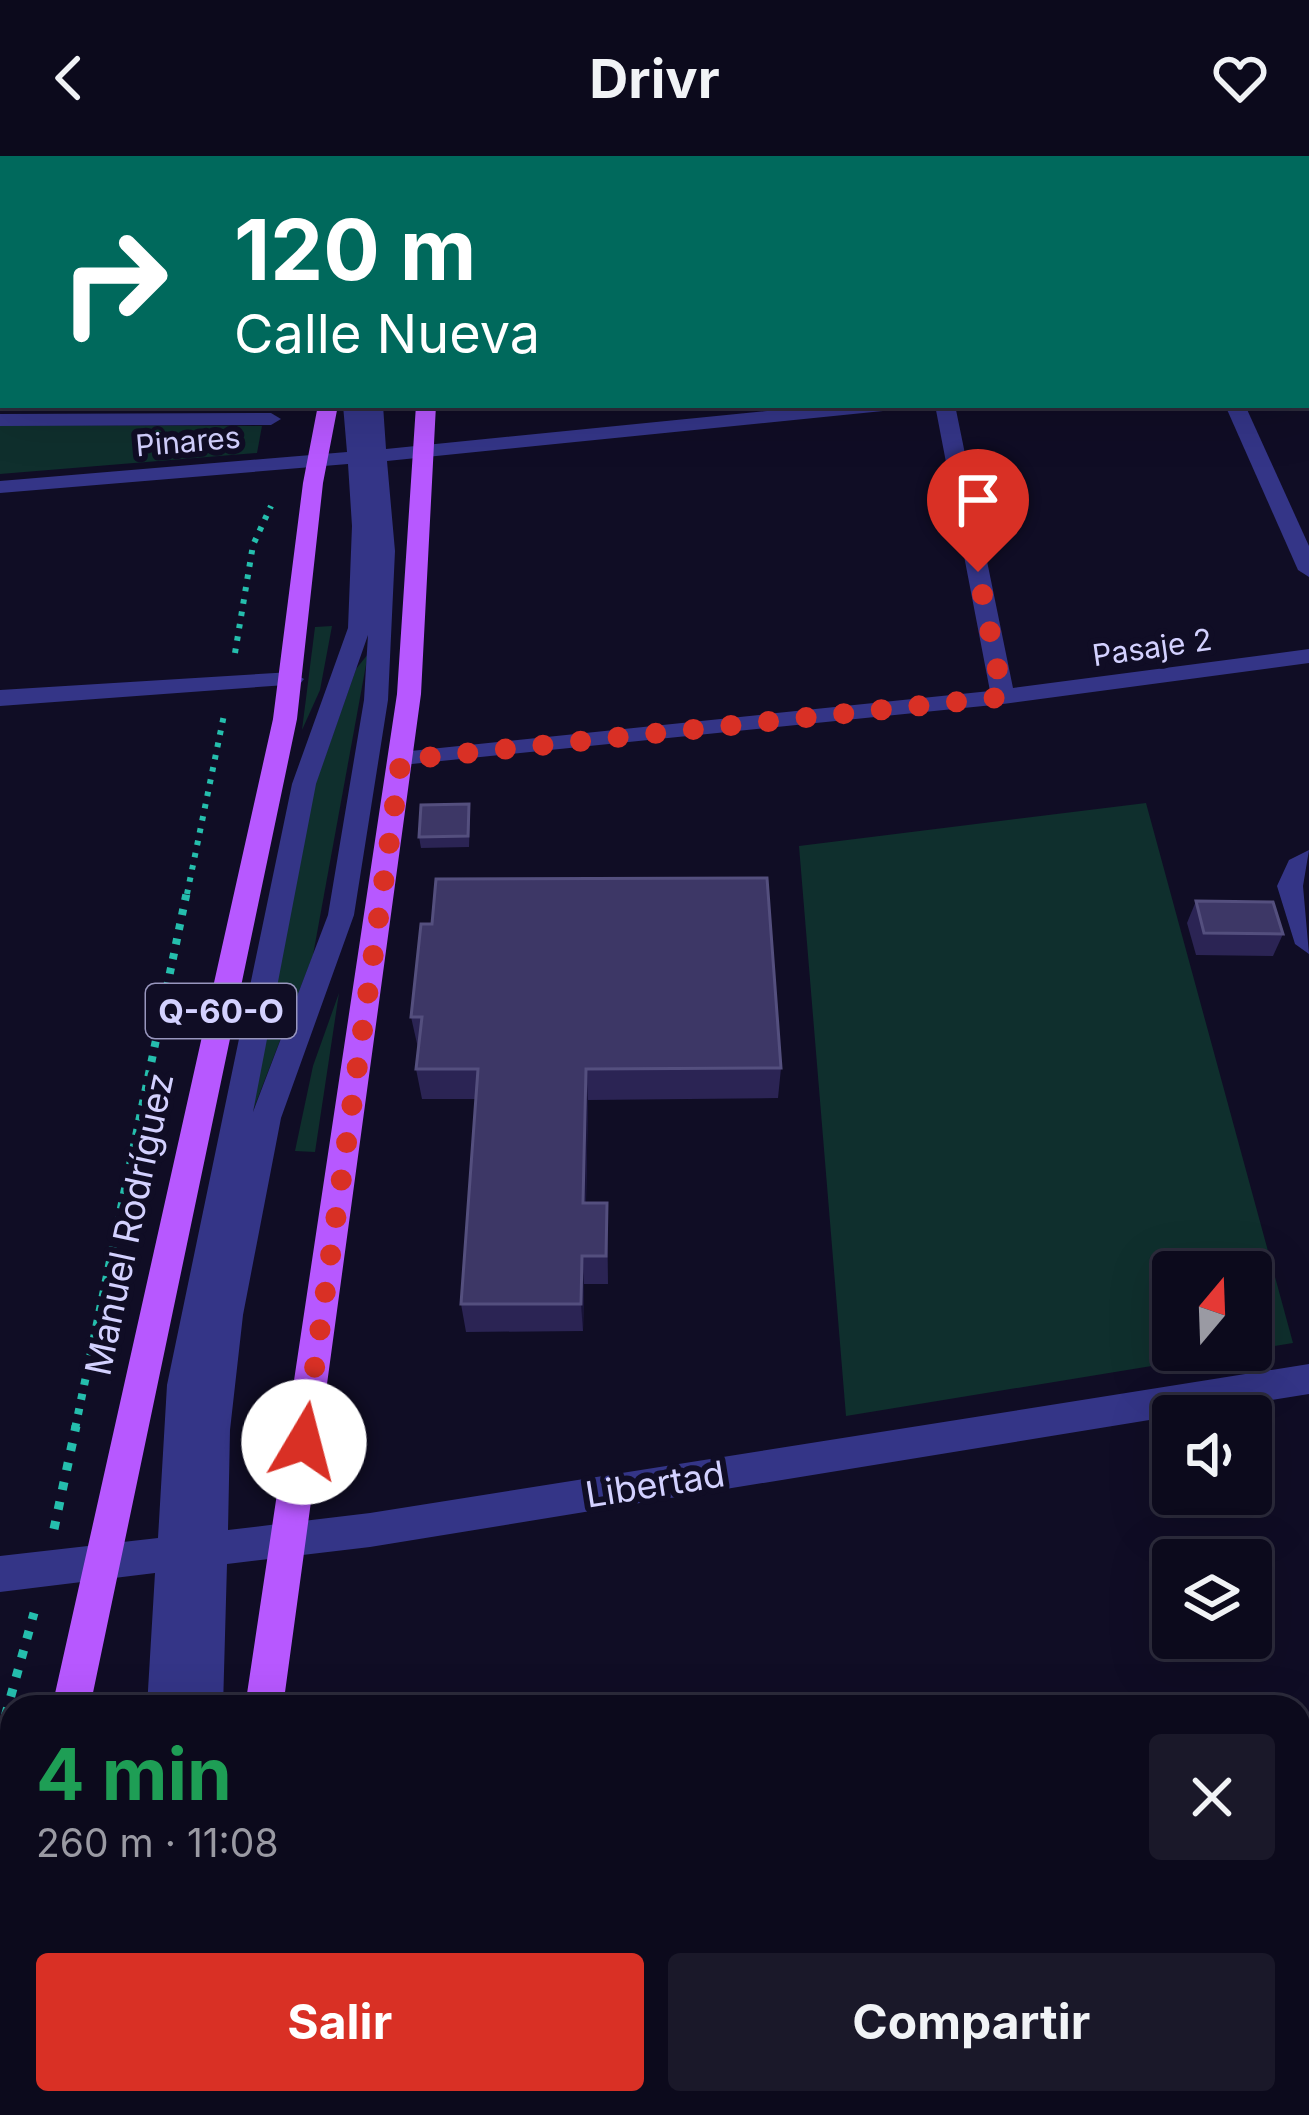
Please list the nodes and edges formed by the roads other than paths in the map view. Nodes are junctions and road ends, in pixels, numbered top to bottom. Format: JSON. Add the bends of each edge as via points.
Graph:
{"nodes":[{"id":1,"x":327,"y":408,"type":"edge"},
{"id":2,"x":354,"y":408,"type":"edge"},
{"id":3,"x":373,"y":408,"type":"edge"},
{"id":4,"x":427,"y":408,"type":"edge"},
{"id":5,"x":828,"y":408,"type":"edge"},
{"id":6,"x":946,"y":408,"type":"edge"},
{"id":7,"x":1236,"y":408,"type":"edge"},
{"id":8,"x":63,"y":412,"type":"edge"},
{"id":9,"x":754,"y":412,"type":"edge"},
{"id":10,"x":271,"y":419,"type":"dead end"},
{"id":11,"x":0,"y":420,"type":"edge"},
{"id":12,"x":421,"y":452,"type":"junction"},
{"id":13,"x":366,"y":456,"type":"junction"},
{"id":14,"x":315,"y":460,"type":"junction"},
{"id":15,"x":0,"y":487,"type":"edge"},
{"id":16,"x":1309,"y":570,"type":"edge"},
{"id":17,"x":1309,"y":656,"type":"edge"},
{"id":18,"x":292,"y":679,"type":"junction"},
{"id":19,"x":1003,"y":697,"type":"junction"},
{"id":20,"x":0,"y":698,"type":"edge"},
{"id":21,"x":401,"y":760,"type":"junction"},
{"id":22,"x":1309,"y":859,"type":"edge"},
{"id":23,"x":1309,"y":944,"type":"edge"},
{"id":24,"x":1309,"y":1379,"type":"edge"},
{"id":25,"x":289,"y":1540,"type":"junction"},
{"id":26,"x":191,"y":1551,"type":"junction"},
{"id":27,"x":104,"y":1560,"type":"junction"},
{"id":28,"x":0,"y":1574,"type":"edge"},
{"id":29,"x":74,"y":1695,"type":"edge"},
{"id":30,"x":167,"y":1695,"type":"edge"},
{"id":31,"x":203,"y":1695,"type":"edge"},
{"id":32,"x":266,"y":1695,"type":"edge"}],
"edges":[{"from":1,"to":14,"type":"main road","name":"Manuel Rodríguez","number":"Q-60-O"},
{"from":2,"to":13,"type":"street"},
{"from":3,"to":13,"type":"street"},
{"from":4,"to":12,"type":"main road"},
{"from":5,"to":9,"type":"street","name":"Pinares"},
{"from":6,"to":19,"type":"street"},
{"from":7,"to":16,"type":"street"},
{"from":8,"to":10,"type":"street"},
{"from":8,"to":11,"type":"street"},
{"from":9,"to":12,"type":"street","name":"Pinares"},
{"from":12,"to":13,"type":"street","name":"Pinares"},
{"from":12,"to":21,"type":"main road"},
{"from":13,"to":14,"type":"street","name":"Pinares"},
{"from":13,"to":26,"type":"street","via":[[359,628],[304,784],[184,1385]]},
{"from":13,"to":26,"type":"street","via":[[385,589],[373,721],[340,915],[256,1164]]},
{"from":14,"to":15,"type":"street","name":"Pinares"},
{"from":14,"to":18,"type":"main road","name":"Manuel Rodríguez","number":"Q-60-O"},
{"from":17,"to":19,"type":"street","name":"Pasaje 2"},
{"from":18,"to":20,"type":"street"},
{"from":18,"to":27,"type":"main road","name":"Manuel Rodríguez","number":"Q-60-O"},
{"from":19,"to":21,"type":"street","name":"Pasaje 2"},
{"from":21,"to":25,"type":"main road"},
{"from":22,"to":23,"type":"street","via":[[1288,880]]},
{"from":24,"to":25,"type":"street","name":"Libertad"},
{"from":25,"to":26,"type":"street","name":"Libertad"},
{"from":25,"to":32,"type":"main road"},
{"from":26,"to":27,"type":"street","name":"Libertad"},
{"from":26,"to":30,"type":"street"},
{"from":26,"to":31,"type":"street"},
{"from":27,"to":28,"type":"street","name":"Libertad"},
{"from":27,"to":29,"type":"main road","name":"Manuel Rodríguez","number":"Q-60-O"}]}
